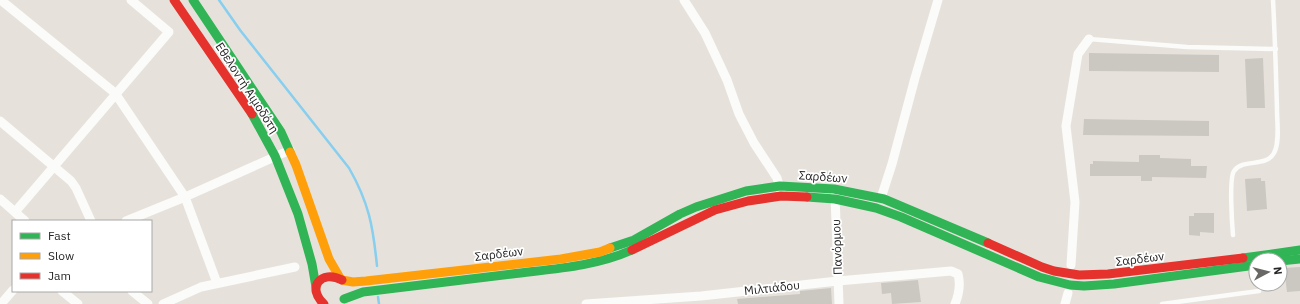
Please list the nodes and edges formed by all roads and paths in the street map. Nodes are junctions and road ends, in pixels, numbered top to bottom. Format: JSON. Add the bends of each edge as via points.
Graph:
{"nodes":[{"id":1,"x":131,"y":0,"type":"edge"},
{"id":2,"x":174,"y":0,"type":"edge"},
{"id":3,"x":192,"y":0,"type":"edge"},
{"id":4,"x":684,"y":0,"type":"edge"},
{"id":5,"x":938,"y":0,"type":"edge"},
{"id":6,"x":1273,"y":0,"type":"edge"},
{"id":7,"x":2,"y":2,"type":"edge"},
{"id":8,"x":1089,"y":39,"type":"joint"},
{"id":9,"x":1276,"y":49,"type":"junction"},
{"id":10,"x":115,"y":93,"type":"junction"},
{"id":11,"x":0,"y":121,"type":"edge"},
{"id":12,"x":290,"y":150,"type":"junction"},
{"id":13,"x":275,"y":156,"type":"junction"},
{"id":14,"x":54,"y":167,"type":"junction"},
{"id":15,"x":780,"y":186,"type":"junction"},
{"id":16,"x":835,"y":194,"type":"junction"},
{"id":17,"x":781,"y":196,"type":"junction"},
{"id":18,"x":185,"y":197,"type":"junction"},
{"id":19,"x":881,"y":198,"type":"junction"},
{"id":20,"x":0,"y":199,"type":"edge"},
{"id":21,"x":15,"y":212,"type":"junction"},
{"id":22,"x":24,"y":220,"type":"edge"},
{"id":23,"x":91,"y":220,"type":"edge"},
{"id":24,"x":128,"y":220,"type":"edge"},
{"id":25,"x":1232,"y":235,"type":"dead end"},
{"id":26,"x":1300,"y":250,"type":"edge"},
{"id":27,"x":1300,"y":259,"type":"edge"},
{"id":28,"x":1288,"y":261,"type":"edge"},
{"id":29,"x":1071,"y":265,"type":"dead end"},
{"id":30,"x":1248,"y":266,"type":"edge"},
{"id":31,"x":295,"y":267,"type":"dead end"},
{"id":32,"x":341,"y":279,"type":"junction"},
{"id":33,"x":838,"y":281,"type":"junction"},
{"id":34,"x":218,"y":283,"type":"junction"},
{"id":35,"x":316,"y":287,"type":"junction"},
{"id":36,"x":12,"y":291,"type":"edge"},
{"id":37,"x":63,"y":292,"type":"edge"},
{"id":38,"x":133,"y":292,"type":"edge"},
{"id":39,"x":1252,"y":292,"type":"edge"},
{"id":40,"x":1068,"y":293,"type":"dead end"},
{"id":41,"x":701,"y":300,"type":"edge"},
{"id":42,"x":320,"y":302,"type":"edge"},
{"id":43,"x":341,"y":302,"type":"edge"},
{"id":44,"x":1,"y":304,"type":"edge"},
{"id":45,"x":78,"y":304,"type":"edge"},
{"id":46,"x":148,"y":304,"type":"edge"},
{"id":47,"x":163,"y":304,"type":"edge"},
{"id":48,"x":586,"y":304,"type":"edge"},
{"id":49,"x":840,"y":304,"type":"edge"},
{"id":50,"x":955,"y":304,"type":"edge"},
{"id":51,"x":1065,"y":304,"type":"edge"},
{"id":52,"x":1162,"y":304,"type":"edge"}],
"edges":[{"from":1,"to":10,"type":"street","via":[[168,32]]},
{"from":2,"to":13,"type":"main road","name":"Εθελοντή Αιμοδότη","via":[[251,113]]},
{"from":3,"to":12,"type":"main road","via":[[265,107]]},
{"from":4,"to":15,"type":"street","via":[[705,33],[727,80],[739,114]]},
{"from":5,"to":19,"type":"street"},
{"from":6,"to":9,"type":"lane"},
{"from":7,"to":10,"type":"street"},
{"from":8,"to":9,"type":"lane","via":[[1187,47]]},
{"from":8,"to":29,"type":"street","via":[[1078,54],[1066,126],[1075,202]]},
{"from":9,"to":25,"type":"lane","via":[[1278,140],[1274,153],[1264,161],[1240,166],[1233,172]]},
{"from":10,"to":14,"type":"street"},
{"from":10,"to":18,"type":"street"},
{"from":11,"to":14,"type":"street"},
{"from":12,"to":13,"type":"street"},
{"from":12,"to":32,"type":"main road","via":[[329,259]]},
{"from":13,"to":18,"type":"street"},
{"from":13,"to":35,"type":"main road","name":"Εθελοντή Αιμοδότη","via":[[298,214]]},
{"from":14,"to":21,"type":"street"},
{"from":14,"to":23,"type":"street","via":[[76,188]]},
{"from":15,"to":16,"type":"main road","name":"Σαρδέων"},
{"from":15,"to":17,"type":"street"},
{"from":15,"to":32,"type":"main road","name":"Σαρδέων","via":[[746,191],[696,207],[634,240],[588,254],[366,281],[353,282]]},
{"from":16,"to":17,"type":"main road","name":"Σαρδέων"},
{"from":16,"to":19,"type":"main road","name":"Σαρδέων","via":[[854,192]]},
{"from":16,"to":30,"type":"main road","name":"Σαρδέων","via":[[890,213],[1039,277],[1064,284],[1102,285]]},
{"from":16,"to":33,"type":"street","name":"Πανόρμου"},
{"from":17,"to":43,"type":"main road","name":"Σαρδέων","via":[[715,210],[642,246],[603,261],[363,292]]},
{"from":18,"to":24,"type":"street"},
{"from":18,"to":34,"type":"street"},
{"from":19,"to":26,"type":"main road","name":"Σαρδέων","via":[[1042,267],[1079,275],[1108,274]]},
{"from":20,"to":21,"type":"street"},
{"from":21,"to":22,"type":"street"},
{"from":27,"to":28,"type":"main road"},
{"from":31,"to":34,"type":"street"},
{"from":32,"to":35,"type":"main road","name":"Σαρδέων","via":[[328,276],[318,282]]},
{"from":32,"to":43,"type":"main road","via":[[346,290]]},
{"from":33,"to":41,"type":"street","name":"Μιλτιάδου"},
{"from":33,"to":49,"type":"street","name":"Πανόρμου"},
{"from":33,"to":50,"type":"street","name":"Μιλτιάδου","via":[[951,271],[958,274],[960,281]]},
{"from":34,"to":47,"type":"street","via":[[191,291]]},
{"from":35,"to":42,"type":"main road","name":"Εθελοντή Αιμοδότη"},
{"from":36,"to":44,"type":"street"},
{"from":37,"to":45,"type":"street"},
{"from":38,"to":46,"type":"street"},
{"from":39,"to":52,"type":"lane"},
{"from":40,"to":51,"type":"street"},
{"from":41,"to":48,"type":"street","name":"Μιλτιάδου"}]}
